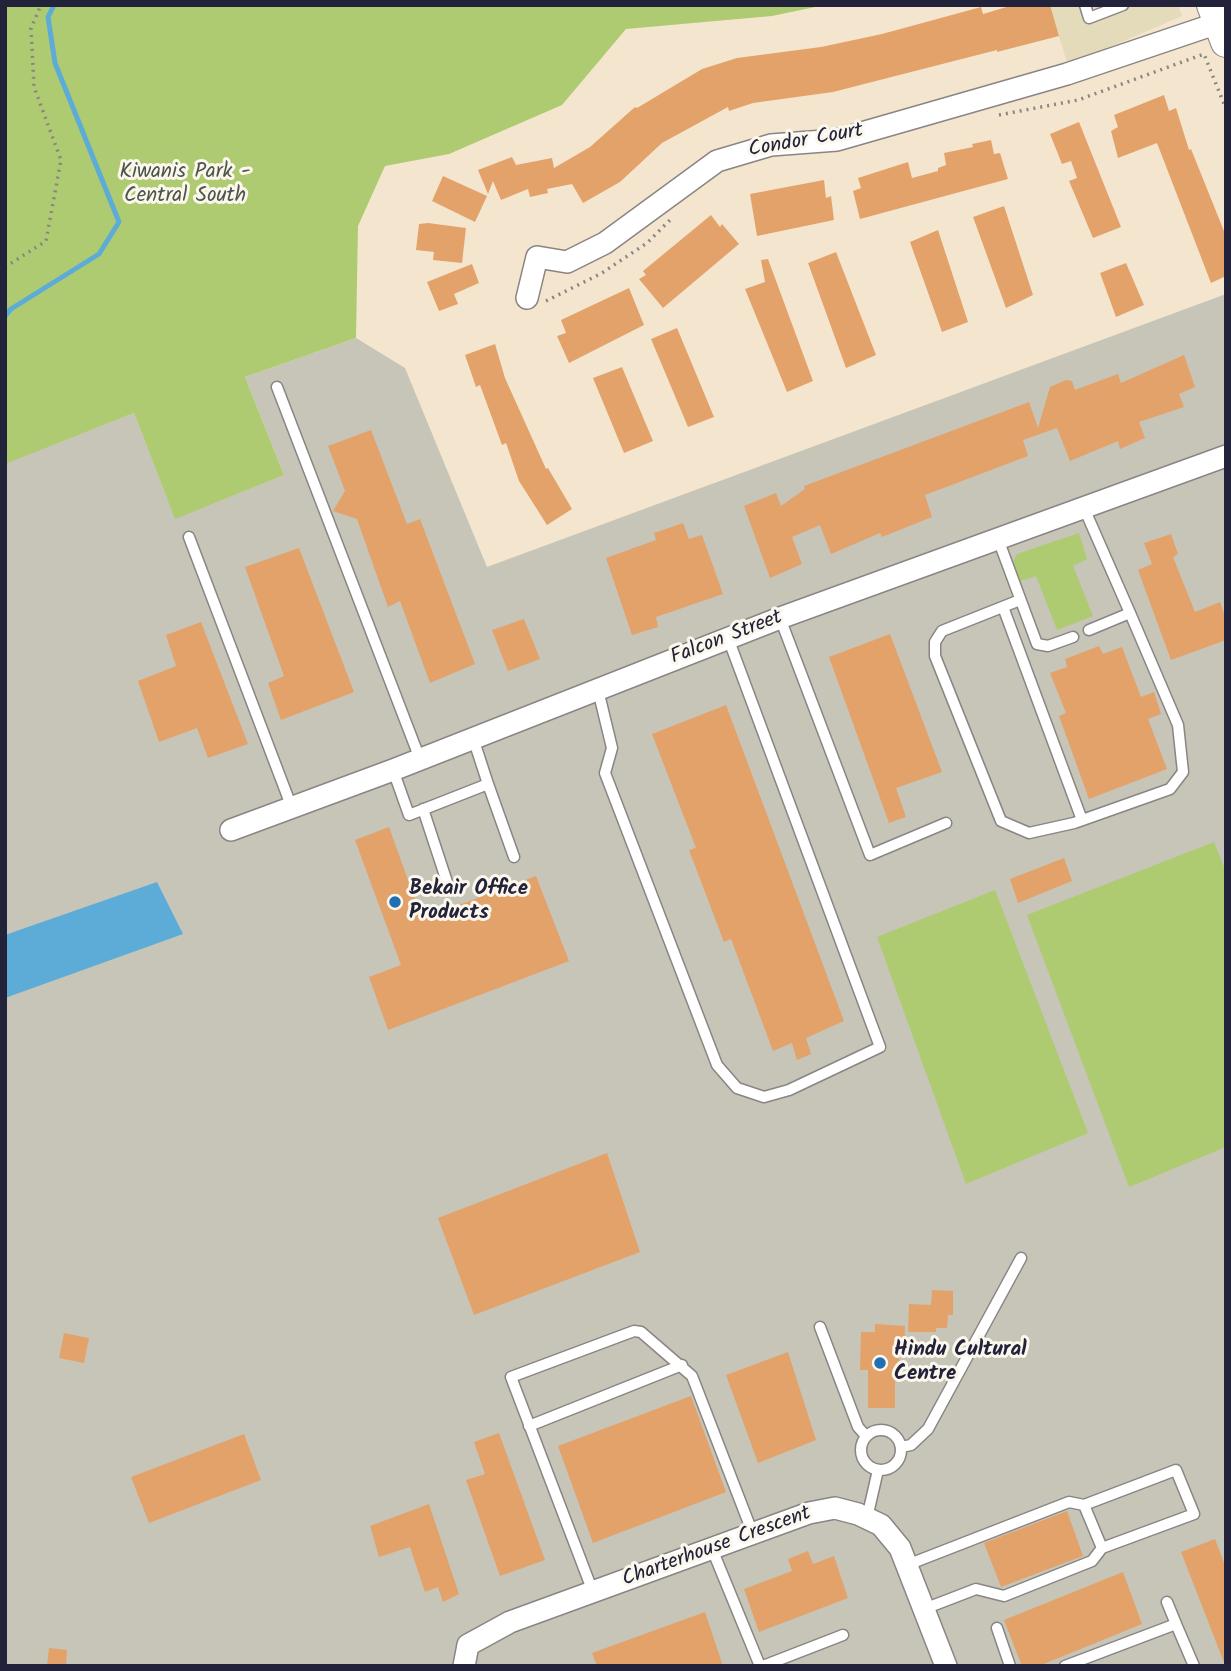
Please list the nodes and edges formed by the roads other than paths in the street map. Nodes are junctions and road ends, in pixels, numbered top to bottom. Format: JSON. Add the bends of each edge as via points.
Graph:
{"nodes":[{"id":1,"x":1084,"y":5,"type":"edge"},
{"id":2,"x":1123,"y":5,"type":"edge"},
{"id":3,"x":1219,"y":23,"type":"edge"},
{"id":4,"x":533,"y":300,"type":"road end"},
{"id":5,"x":277,"y":387,"type":"dead end"},
{"id":6,"x":1226,"y":456,"type":"edge"},
{"id":7,"x":1084,"y":508,"type":"junction"},
{"id":8,"x":189,"y":537,"type":"dead end"},
{"id":9,"x":998,"y":539,"type":"junction"},
{"id":10,"x":1020,"y":600,"type":"junction"},
{"id":11,"x":1003,"y":607,"type":"junction"},
{"id":12,"x":1130,"y":613,"type":"junction"},
{"id":13,"x":780,"y":618,"type":"junction"},
{"id":14,"x":1089,"y":630,"type":"dead end"},
{"id":15,"x":1073,"y":637,"type":"dead end"},
{"id":16,"x":728,"y":638,"type":"junction"},
{"id":17,"x":598,"y":690,"type":"junction"},
{"id":18,"x":473,"y":738,"type":"junction"},
{"id":19,"x":419,"y":759,"type":"junction"},
{"id":20,"x":393,"y":770,"type":"junction"},
{"id":21,"x":488,"y":784,"type":"junction"},
{"id":22,"x":292,"y":808,"type":"junction"},
{"id":23,"x":423,"y":809,"type":"junction"},
{"id":24,"x":1082,"y":820,"type":"junction"},
{"id":25,"x":946,"y":823,"type":"dead end"},
{"id":26,"x":231,"y":830,"type":"dead end"},
{"id":27,"x":514,"y":857,"type":"dead end"},
{"id":28,"x":449,"y":886,"type":"dead end"},
{"id":29,"x":1021,"y":1258,"type":"dead end"},
{"id":30,"x":820,"y":1327,"type":"dead end"},
{"id":31,"x":682,"y":1365,"type":"junction"},
{"id":32,"x":529,"y":1426,"type":"junction"},
{"id":33,"x":866,"y":1436,"type":"junction"},
{"id":34,"x":901,"y":1447,"type":"junction"},
{"id":35,"x":878,"y":1470,"type":"junction"},
{"id":36,"x":1084,"y":1504,"type":"junction"},
{"id":37,"x":867,"y":1518,"type":"junction"},
{"id":38,"x":753,"y":1534,"type":"junction"},
{"id":39,"x":1102,"y":1548,"type":"junction"},
{"id":40,"x":712,"y":1549,"type":"junction"},
{"id":41,"x":906,"y":1565,"type":"junction"},
{"id":42,"x":593,"y":1592,"type":"junction"},
{"id":43,"x":1167,"y":1602,"type":"dead end"},
{"id":44,"x":924,"y":1609,"type":"junction"},
{"id":45,"x":1176,"y":1624,"type":"junction"},
{"id":46,"x":997,"y":1628,"type":"dead end"},
{"id":47,"x":843,"y":1635,"type":"dead end"},
{"id":48,"x":944,"y":1665,"type":"edge"},
{"id":49,"x":464,"y":1666,"type":"edge"},
{"id":50,"x":761,"y":1666,"type":"edge"},
{"id":51,"x":1010,"y":1666,"type":"edge"},
{"id":52,"x":1065,"y":1666,"type":"edge"},
{"id":53,"x":1194,"y":1666,"type":"edge"}],
"edges":[{"from":1,"to":2,"type":"lane","via":[[1089,18]]},
{"from":3,"to":4,"type":"street","name":"Condor Court","via":[[1067,74],[837,140],[771,145],[717,161],[605,243],[567,262],[537,257]]},
{"from":5,"to":19,"type":"lane"},
{"from":6,"to":7,"type":"street","name":"Falcon Street"},
{"from":7,"to":9,"type":"street","name":"Falcon Street"},
{"from":7,"to":12,"type":"lane"},
{"from":8,"to":22,"type":"lane"},
{"from":9,"to":10,"type":"lane"},
{"from":9,"to":13,"type":"street","name":"Falcon Street"},
{"from":10,"to":11,"type":"lane"},
{"from":10,"to":15,"type":"lane","via":[[1037,644],[1048,646]]},
{"from":11,"to":24,"type":"lane"},
{"from":11,"to":24,"type":"lane","via":[[942,631],[935,642],[935,656],[1001,821],[1029,833]]},
{"from":12,"to":14,"type":"lane"},
{"from":12,"to":24,"type":"lane","via":[[1178,725],[1183,772],[1170,789]]},
{"from":13,"to":16,"type":"street","name":"Falcon Street"},
{"from":13,"to":25,"type":"lane","via":[[870,855]]},
{"from":16,"to":17,"type":"street","name":"Falcon Street"},
{"from":16,"to":17,"type":"lane","via":[[880,1047],[789,1090],[764,1097],[737,1088],[717,1065],[605,773],[612,748]]},
{"from":17,"to":18,"type":"street","name":"Falcon Street"},
{"from":18,"to":19,"type":"street","name":"Falcon Street"},
{"from":18,"to":21,"type":"lane"},
{"from":19,"to":20,"type":"street","name":"Falcon Street"},
{"from":20,"to":22,"type":"street","name":"Falcon Street"},
{"from":20,"to":23,"type":"lane","via":[[409,815]]},
{"from":21,"to":23,"type":"lane"},
{"from":21,"to":27,"type":"lane"},
{"from":22,"to":26,"type":"street","name":"Falcon Street"},
{"from":23,"to":28,"type":"lane"},
{"from":29,"to":34,"type":"lane","via":[[928,1429],[911,1445]]},
{"from":30,"to":33,"type":"lane","via":[[858,1427]]},
{"from":31,"to":32,"type":"lane"},
{"from":31,"to":32,"type":"lane","via":[[634,1331],[511,1377]]},
{"from":31,"to":38,"type":"lane","via":[[692,1376]]},
{"from":32,"to":42,"type":"lane"},
{"from":33,"to":34,"type":"lane","via":[[884,1430],[895,1436]]},
{"from":33,"to":35,"type":"lane","via":[[861,1454]]},
{"from":34,"to":35,"type":"lane","via":[[894,1466]]},
{"from":35,"to":37,"type":"lane"},
{"from":36,"to":39,"type":"lane"},
{"from":36,"to":39,"type":"lane","via":[[1176,1470],[1194,1514]]},
{"from":36,"to":41,"type":"lane","via":[[1069,1502]]},
{"from":37,"to":38,"type":"street","name":"Charterhouse Crescent","via":[[835,1508]]},
{"from":37,"to":41,"type":"street","name":"Charterhouse Crescent","via":[[881,1525],[900,1548]]},
{"from":38,"to":40,"type":"street","name":"Charterhouse Crescent"},
{"from":39,"to":44,"type":"lane","via":[[1092,1561],[1004,1596],[976,1589]]},
{"from":40,"to":42,"type":"street","name":"Charterhouse Crescent"},
{"from":40,"to":50,"type":"lane"},
{"from":41,"to":44,"type":"street","name":"Charterhouse Crescent"},
{"from":42,"to":49,"type":"street","name":"Charterhouse Crescent","via":[[510,1622],[468,1645]]},
{"from":43,"to":45,"type":"lane"},
{"from":44,"to":48,"type":"street","name":"Charterhouse Crescent"},
{"from":45,"to":52,"type":"lane"},
{"from":45,"to":53,"type":"lane"},
{"from":46,"to":51,"type":"lane"},
{"from":47,"to":50,"type":"lane"}]}
